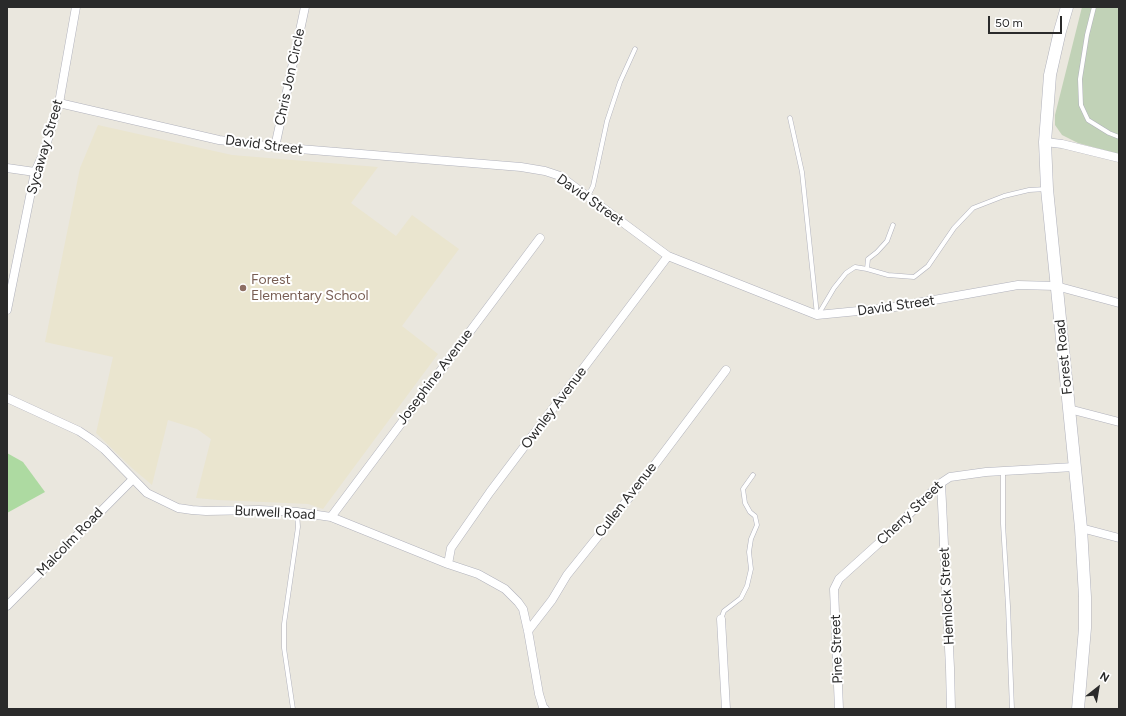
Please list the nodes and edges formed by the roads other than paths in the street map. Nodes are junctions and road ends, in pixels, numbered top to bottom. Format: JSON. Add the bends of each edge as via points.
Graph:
{"nodes":[{"id":1,"x":76,"y":7,"type":"edge"},
{"id":2,"x":305,"y":7,"type":"edge"},
{"id":3,"x":1067,"y":7,"type":"edge"},
{"id":4,"x":1094,"y":7,"type":"edge"},
{"id":5,"x":635,"y":49,"type":"dead end"},
{"id":6,"x":58,"y":103,"type":"junction"},
{"id":7,"x":790,"y":118,"type":"dead end"},
{"id":8,"x":1119,"y":137,"type":"edge"},
{"id":9,"x":1045,"y":142,"type":"junction"},
{"id":10,"x":275,"y":147,"type":"junction"},
{"id":11,"x":1119,"y":158,"type":"edge"},
{"id":12,"x":7,"y":168,"type":"edge"},
{"id":13,"x":35,"y":172,"type":"junction"},
{"id":14,"x":1047,"y":189,"type":"junction"},
{"id":15,"x":588,"y":196,"type":"junction"},
{"id":16,"x":893,"y":225,"type":"dead end"},
{"id":17,"x":540,"y":238,"type":"dead end"},
{"id":18,"x":668,"y":256,"type":"junction"},
{"id":19,"x":867,"y":269,"type":"junction"},
{"id":20,"x":1056,"y":286,"type":"junction"},
{"id":21,"x":1119,"y":303,"type":"edge"},
{"id":22,"x":7,"y":310,"type":"edge"},
{"id":23,"x":817,"y":315,"type":"junction"},
{"id":24,"x":726,"y":370,"type":"dead end"},
{"id":25,"x":7,"y":398,"type":"edge"},
{"id":26,"x":1069,"y":409,"type":"junction"},
{"id":27,"x":1119,"y":422,"type":"edge"},
{"id":28,"x":1074,"y":467,"type":"junction"},
{"id":29,"x":1003,"y":472,"type":"junction"},
{"id":30,"x":753,"y":475,"type":"dead end"},
{"id":31,"x":133,"y":479,"type":"junction"},
{"id":32,"x":941,"y":483,"type":"junction"},
{"id":33,"x":297,"y":512,"type":"junction"},
{"id":34,"x":331,"y":517,"type":"junction"},
{"id":35,"x":1081,"y":528,"type":"junction"},
{"id":36,"x":1119,"y":538,"type":"edge"},
{"id":37,"x":448,"y":564,"type":"junction"},
{"id":38,"x":834,"y":588,"type":"joint"},
{"id":39,"x":7,"y":606,"type":"edge"},
{"id":40,"x":721,"y":619,"type":"joint"},
{"id":41,"x":528,"y":631,"type":"junction"},
{"id":42,"x":293,"y":709,"type":"edge"},
{"id":43,"x":545,"y":709,"type":"edge"},
{"id":44,"x":726,"y":709,"type":"edge"},
{"id":45,"x":839,"y":709,"type":"edge"},
{"id":46,"x":951,"y":709,"type":"edge"},
{"id":47,"x":1012,"y":709,"type":"edge"},
{"id":48,"x":1078,"y":709,"type":"edge"}],
"edges":[{"from":1,"to":6,"type":"street","name":"Sycaway Street"},
{"from":2,"to":10,"type":"street","name":"Chris Jon Circle"},
{"from":3,"to":9,"type":"main road","name":"Forest Road","via":[[1050,75]]},
{"from":4,"to":8,"type":"lane","via":[[1080,79],[1081,105],[1088,120]]},
{"from":5,"to":15,"type":"lane","via":[[620,82],[607,121],[593,186]]},
{"from":6,"to":10,"type":"street","name":"David Street","via":[[220,140]]},
{"from":6,"to":13,"type":"street","name":"Sycaway Street","via":[[44,152]]},
{"from":7,"to":23,"type":"lane","via":[[802,172]]},
{"from":9,"to":11,"type":"street"},
{"from":9,"to":14,"type":"main road","name":"Forest Road"},
{"from":10,"to":15,"type":"street","name":"David Street","via":[[521,167],[560,176]]},
{"from":12,"to":13,"type":"street"},
{"from":13,"to":22,"type":"street","name":"Sycaway Street"},
{"from":14,"to":19,"type":"lane","via":[[1004,196],[973,208],[954,228],[928,266],[914,277],[888,275]]},
{"from":14,"to":20,"type":"main road","name":"Forest Road"},
{"from":15,"to":18,"type":"street","name":"David Street"},
{"from":16,"to":19,"type":"lane","via":[[887,241],[868,259]]},
{"from":17,"to":34,"type":"street","name":"Josephine Avenue"},
{"from":18,"to":23,"type":"street","name":"David Street"},
{"from":18,"to":37,"type":"street","name":"Ownley Avenue","via":[[490,492],[451,548]]},
{"from":19,"to":23,"type":"lane","via":[[855,267],[846,273]]},
{"from":20,"to":21,"type":"street","name":"David Street"},
{"from":20,"to":23,"type":"street","name":"David Street","via":[[1018,285],[889,308]]},
{"from":20,"to":26,"type":"main road","name":"Forest Road"},
{"from":24,"to":41,"type":"street","name":"Cullen Avenue","via":[[644,479],[567,575]]},
{"from":25,"to":31,"type":"street","name":"Burwell Road","via":[[85,435],[104,449]]},
{"from":26,"to":27,"type":"street"},
{"from":26,"to":28,"type":"main road","name":"Forest Road"},
{"from":28,"to":29,"type":"street","name":"Cherry Street"},
{"from":28,"to":35,"type":"main road","name":"Forest Road"},
{"from":29,"to":32,"type":"street","name":"Cherry Street","via":[[955,476]]},
{"from":29,"to":47,"type":"lane"},
{"from":30,"to":40,"type":"lane","via":[[743,489],[745,503],[755,516],[757,525],[749,552],[751,570],[741,598],[724,611]]},
{"from":31,"to":33,"type":"street","name":"Burwell Road","via":[[147,493],[178,508],[206,511]]},
{"from":31,"to":39,"type":"street","name":"Malcolm Road"},
{"from":32,"to":38,"type":"street","name":"Cherry Street","via":[[839,579]]},
{"from":32,"to":46,"type":"street","name":"Hemlock Street"},
{"from":33,"to":34,"type":"street","name":"Burwell Road"},
{"from":33,"to":42,"type":"lane","via":[[298,527],[284,624],[284,648]]},
{"from":34,"to":37,"type":"street","name":"Burwell Road"},
{"from":35,"to":36,"type":"street"},
{"from":35,"to":48,"type":"main road","name":"Forest Road","via":[[1085,597]]},
{"from":37,"to":41,"type":"street","name":"Burwell Road","via":[[484,577],[511,594],[523,609]]},
{"from":38,"to":45,"type":"street","name":"Pine Street"},
{"from":40,"to":44,"type":"street"},
{"from":41,"to":43,"type":"street","name":"Burwell Road","via":[[539,694]]}]}
